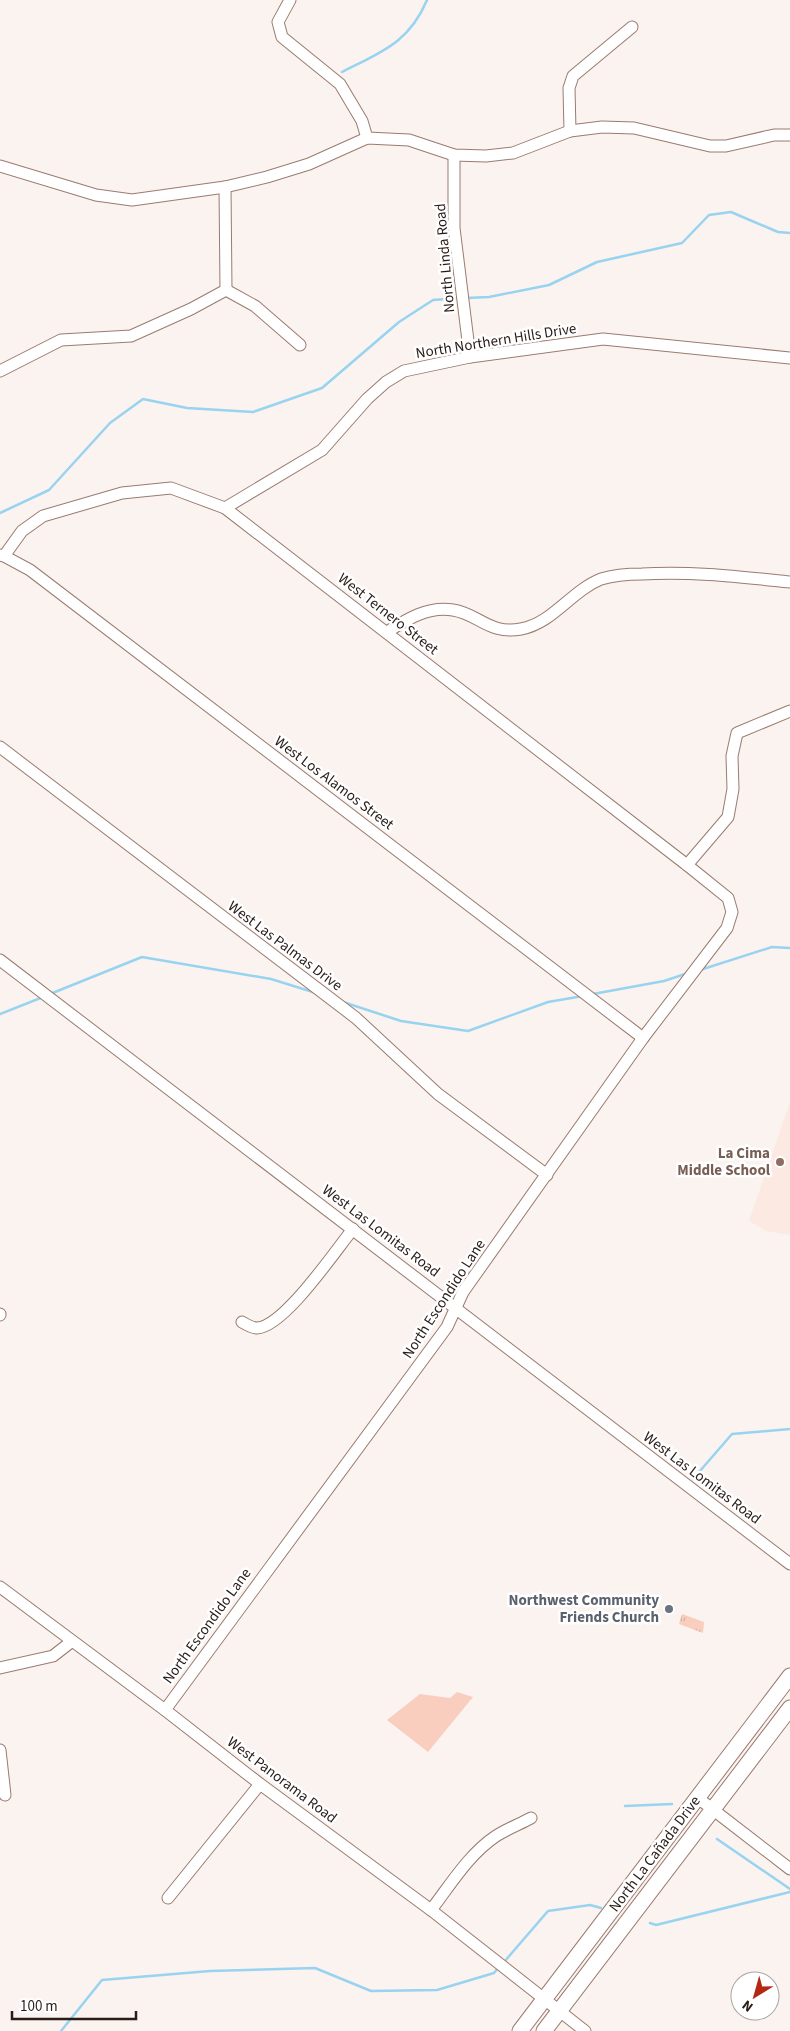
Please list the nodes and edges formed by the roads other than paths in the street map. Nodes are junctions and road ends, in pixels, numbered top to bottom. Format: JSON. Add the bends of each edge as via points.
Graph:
{"nodes":[{"id":1,"x":290,"y":0,"type":"edge"},
{"id":2,"x":632,"y":27,"type":"dead end"},
{"id":3,"x":570,"y":131,"type":"junction"},
{"id":4,"x":790,"y":135,"type":"edge"},
{"id":5,"x":367,"y":138,"type":"junction"},
{"id":6,"x":454,"y":155,"type":"junction"},
{"id":7,"x":0,"y":166,"type":"edge"},
{"id":8,"x":225,"y":187,"type":"junction"},
{"id":9,"x":226,"y":290,"type":"junction"},
{"id":10,"x":300,"y":345,"type":"dead end"},
{"id":11,"x":470,"y":357,"type":"junction"},
{"id":12,"x":790,"y":358,"type":"edge"},
{"id":13,"x":0,"y":371,"type":"edge"},
{"id":14,"x":225,"y":508,"type":"junction"},
{"id":15,"x":2,"y":556,"type":"edge"},
{"id":16,"x":790,"y":582,"type":"edge"},
{"id":17,"x":387,"y":632,"type":"junction"},
{"id":18,"x":790,"y":711,"type":"edge"},
{"id":19,"x":0,"y":747,"type":"edge"},
{"id":20,"x":687,"y":865,"type":"junction"},
{"id":21,"x":728,"y":898,"type":"joint"},
{"id":22,"x":0,"y":960,"type":"edge"},
{"id":23,"x":644,"y":1038,"type":"junction"},
{"id":24,"x":547,"y":1175,"type":"junction"},
{"id":25,"x":352,"y":1229,"type":"junction"},
{"id":26,"x":455,"y":1307,"type":"junction"},
{"id":27,"x":242,"y":1322,"type":"dead end"},
{"id":28,"x":790,"y":1564,"type":"edge"},
{"id":29,"x":0,"y":1587,"type":"edge"},
{"id":30,"x":71,"y":1642,"type":"junction"},
{"id":31,"x":0,"y":1668,"type":"edge"},
{"id":32,"x":790,"y":1676,"type":"edge"},
{"id":33,"x":790,"y":1708,"type":"edge"},
{"id":34,"x":165,"y":1710,"type":"junction"},
{"id":35,"x":0,"y":1750,"type":"edge"},
{"id":36,"x":260,"y":1784,"type":"junction"},
{"id":37,"x":5,"y":1795,"type":"dead end"},
{"id":38,"x":698,"y":1798,"type":"junction"},
{"id":39,"x":712,"y":1809,"type":"junction"},
{"id":40,"x":532,"y":1818,"type":"dead end"},
{"id":41,"x":790,"y":1869,"type":"edge"},
{"id":42,"x":168,"y":1898,"type":"dead end"},
{"id":43,"x":431,"y":1910,"type":"junction"},
{"id":44,"x":544,"y":2000,"type":"junction"},
{"id":45,"x":559,"y":2012,"type":"junction"},
{"id":46,"x":520,"y":2031,"type":"edge"},
{"id":47,"x":544,"y":2031,"type":"edge"},
{"id":48,"x":584,"y":2031,"type":"edge"}],
"edges":[{"from":1,"to":5,"type":"street","via":[[278,22],[282,37],[340,84],[362,122]]},
{"from":2,"to":3,"type":"street","via":[[573,76],[569,88]]},
{"from":3,"to":4,"type":"street","via":[[634,128],[710,146]]},
{"from":3,"to":6,"type":"street","via":[[513,153]]},
{"from":5,"to":6,"type":"street","via":[[409,140]]},
{"from":5,"to":8,"type":"street","via":[[309,164]]},
{"from":6,"to":11,"type":"street","name":"North Linda Road","via":[[454,228]]},
{"from":7,"to":8,"type":"street","via":[[96,195],[132,200]]},
{"from":8,"to":9,"type":"street"},
{"from":9,"to":10,"type":"street","via":[[255,306]]},
{"from":9,"to":13,"type":"street","via":[[130,336],[61,340]]},
{"from":11,"to":12,"type":"street","name":"North Northern Hills Drive","via":[[603,339]]},
{"from":11,"to":14,"type":"street","name":"North Northern Hills Drive","via":[[404,371],[386,382],[322,450]]},
{"from":14,"to":15,"type":"street","name":"West Ternero Street","via":[[171,488],[122,493],[43,516],[22,531]]},
{"from":14,"to":17,"type":"street","name":"West Ternero Street"},
{"from":15,"to":23,"type":"street","name":"West Los Alamos Street","via":[[30,570]]},
{"from":16,"to":17,"type":"street","via":[[676,572],[628,574],[602,579],[576,593],[547,618],[522,629],[500,630],[454,610],[418,613]]},
{"from":17,"to":20,"type":"street","name":"West Ternero Street"},
{"from":18,"to":20,"type":"street","via":[[738,733],[732,756],[733,789],[728,817]]},
{"from":19,"to":24,"type":"street","name":"West Las Palmas Drive","via":[[356,1018],[438,1094]]},
{"from":20,"to":21,"type":"street","name":"West Ternero Street"},
{"from":21,"to":23,"type":"street","name":"North Escondido Lane","via":[[732,912],[727,928]]},
{"from":22,"to":25,"type":"street","name":"West Las Lomitas Road"},
{"from":23,"to":24,"type":"street","name":"North Escondido Lane"},
{"from":24,"to":26,"type":"street","name":"North Escondido Lane"},
{"from":25,"to":26,"type":"street","name":"West Las Lomitas Road"},
{"from":25,"to":27,"type":"street","via":[[292,1306],[268,1325],[256,1328]]},
{"from":26,"to":28,"type":"street","name":"West Las Lomitas Road"},
{"from":26,"to":34,"type":"street","name":"North Escondido Lane","via":[[447,1326]]},
{"from":29,"to":30,"type":"street","name":"West Panorama Road"},
{"from":30,"to":31,"type":"street","via":[[53,1656]]},
{"from":30,"to":34,"type":"street","name":"West Panorama Road"},
{"from":32,"to":38,"type":"main road","name":"North La Cañada Drive"},
{"from":33,"to":39,"type":"main road","name":"North La Cañada Drive"},
{"from":34,"to":36,"type":"street","name":"West Panorama Road"},
{"from":35,"to":37,"type":"street"},
{"from":36,"to":42,"type":"street"},
{"from":36,"to":43,"type":"street","name":"West Panorama Road"},
{"from":38,"to":39,"type":"street"},
{"from":38,"to":44,"type":"main road","name":"North La Cañada Drive"},
{"from":39,"to":41,"type":"street"},
{"from":39,"to":45,"type":"main road","name":"North La Cañada Drive"},
{"from":40,"to":43,"type":"street","via":[[496,1836],[480,1849]]},
{"from":43,"to":44,"type":"street","name":"West Panorama Road"},
{"from":44,"to":45,"type":"street","name":"West Panorama Road"},
{"from":44,"to":46,"type":"main road","name":"North La Cañada Drive"},
{"from":45,"to":47,"type":"main road","name":"North La Cañada Drive"},
{"from":45,"to":48,"type":"street","name":"West Panorama Road"}]}
